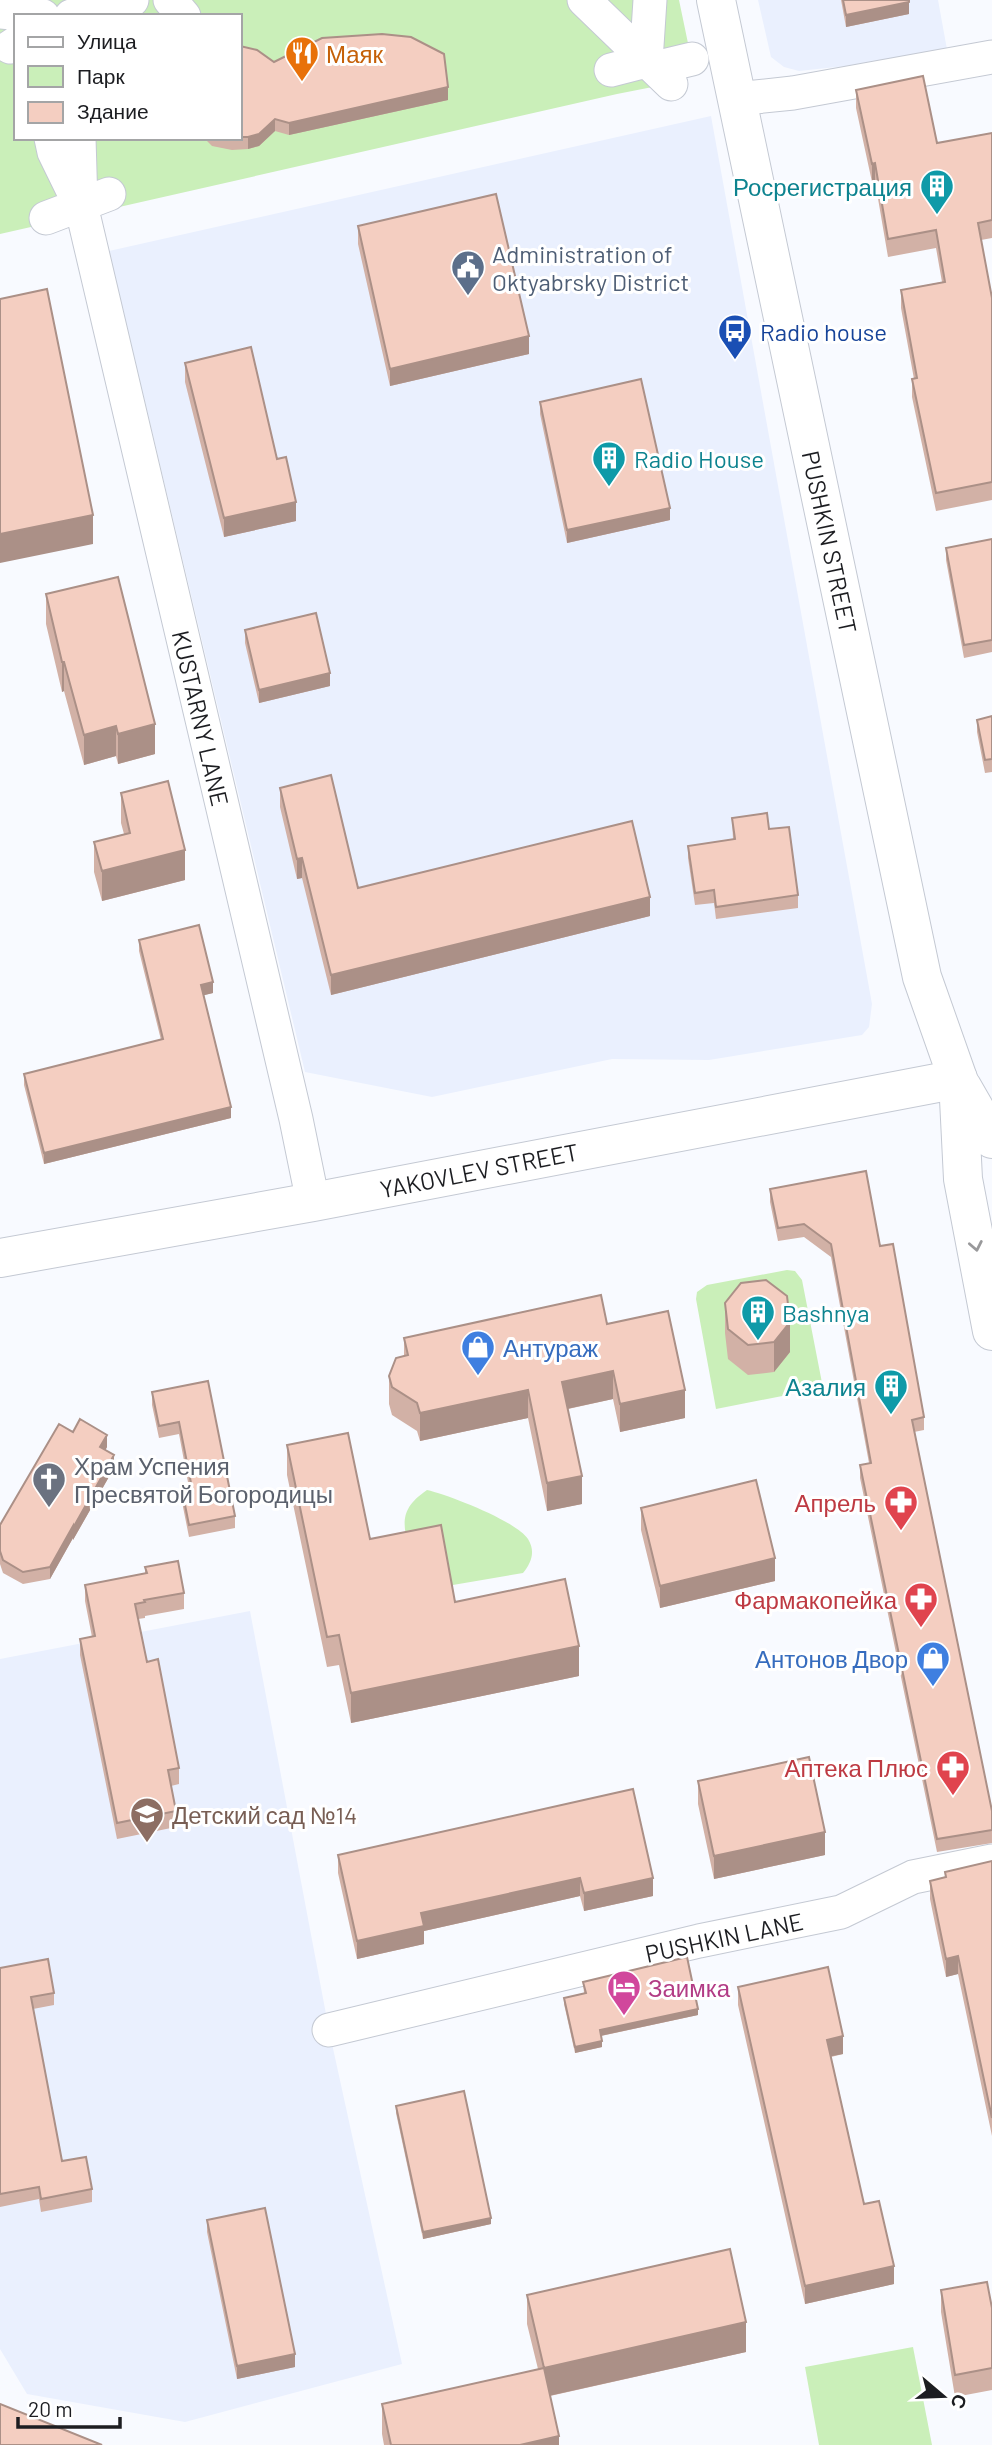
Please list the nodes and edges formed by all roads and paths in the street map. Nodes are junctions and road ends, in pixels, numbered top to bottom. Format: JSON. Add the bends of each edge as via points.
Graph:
{"nodes":[{"id":1,"x":132,"y":0,"type":"edge"},
{"id":2,"x":170,"y":0,"type":"edge"},
{"id":3,"x":651,"y":0,"type":"edge"},
{"id":4,"x":716,"y":0,"type":"edge"},
{"id":5,"x":81,"y":14,"type":"edge"},
{"id":6,"x":182,"y":14,"type":"edge"},
{"id":7,"x":601,"y":14,"type":"edge"},
{"id":8,"x":992,"y":57,"type":"edge"},
{"id":9,"x":668,"y":62,"type":"junction"},
{"id":10,"x":611,"y":70,"type":"dead end"},
{"id":11,"x":736,"y":99,"type":"junction"},
{"id":12,"x":66,"y":146,"type":"edge"},
{"id":13,"x":92,"y":211,"type":"junction"},
{"id":14,"x":46,"y":218,"type":"dead end"},
{"id":15,"x":975,"y":1076,"type":"edge"},
{"id":16,"x":992,"y":1139,"type":"edge"},
{"id":17,"x":313,"y":1202,"type":"junction"},
{"id":18,"x":0,"y":1258,"type":"edge"},
{"id":19,"x":992,"y":1331,"type":"edge"},
{"id":20,"x":992,"y":1861,"type":"edge"},
{"id":21,"x":329,"y":2030,"type":"dead end"}],
"edges":[{"from":1,"to":5,"type":"street"},
{"from":2,"to":6,"type":"street"},
{"from":3,"to":9,"type":"street"},
{"from":4,"to":11,"type":"main road","name":"PUSHKIN STREET"},
{"from":7,"to":9,"type":"street"},
{"from":8,"to":11,"type":"street"},
{"from":9,"to":10,"type":"street"},
{"from":11,"to":15,"type":"main road","name":"PUSHKIN STREET","via":[[922,977]]},
{"from":12,"to":13,"type":"street","name":"KUSTARNY LANE"},
{"from":13,"to":14,"type":"street"},
{"from":13,"to":17,"type":"street","name":"KUSTARNY LANE"},
{"from":15,"to":16,"type":"main road","name":"PUSHKIN STREET"},
{"from":15,"to":17,"type":"main road","name":"YAKOVLEV STREET"},
{"from":15,"to":19,"type":"main road","name":"PUSHKIN STREET","one_way":true,"via":[[963,1179]]},
{"from":17,"to":18,"type":"main road","name":"YAKOVLEV STREET"},
{"from":20,"to":21,"type":"street","name":"PUSHKIN LANE","via":[[913,1877],[841,1912],[699,1941]]}]}
